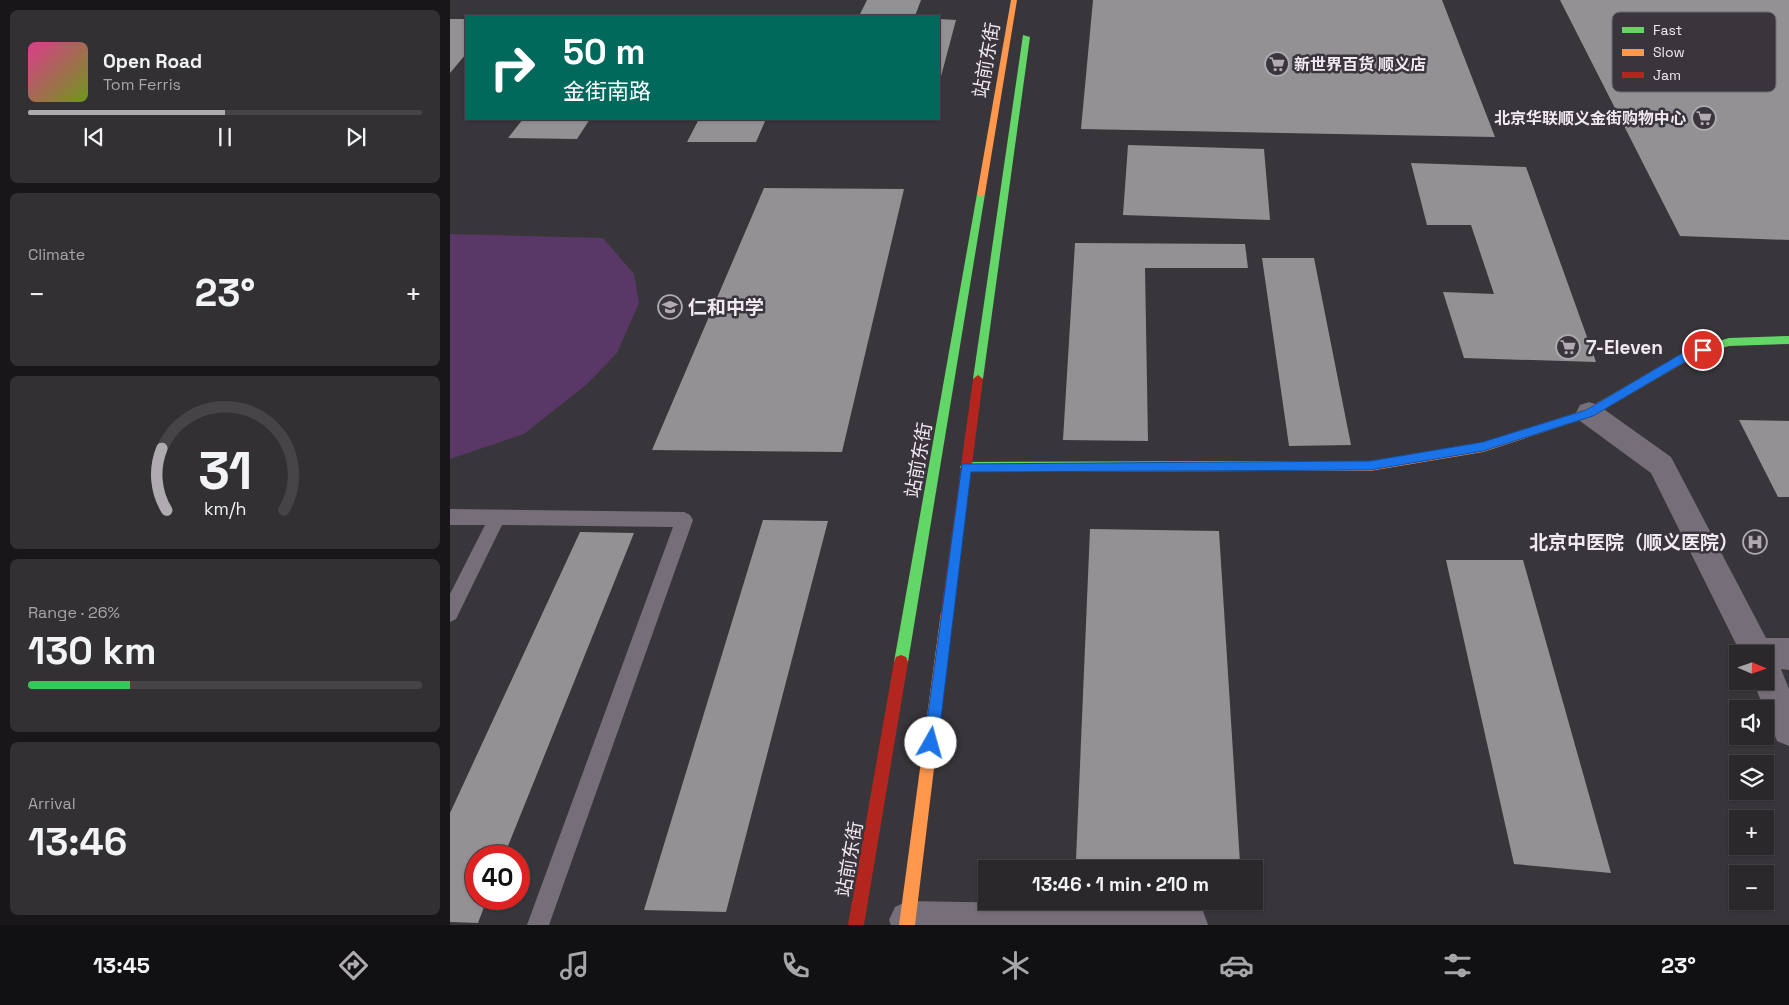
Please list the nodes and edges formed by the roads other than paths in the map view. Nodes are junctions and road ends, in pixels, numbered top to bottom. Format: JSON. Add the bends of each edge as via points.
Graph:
{"nodes":[{"id":1,"x":1014,"y":0,"type":"edge"},
{"id":2,"x":1027,"y":29,"type":"dead end"},
{"id":3,"x":1789,"y":340,"type":"edge"},
{"id":4,"x":1589,"y":413,"type":"junction"},
{"id":5,"x":966,"y":467,"type":"junction"},
{"id":6,"x":450,"y":517,"type":"edge"},
{"id":7,"x":497,"y":518,"type":"junction"},
{"id":8,"x":450,"y":613,"type":"edge"},
{"id":9,"x":1753,"y":645,"type":"edge"},
{"id":10,"x":1789,"y":654,"type":"edge"},
{"id":11,"x":1774,"y":657,"type":"edge"},
{"id":12,"x":1773,"y":690,"type":"edge"},
{"id":13,"x":1789,"y":729,"type":"edge"},
{"id":14,"x":908,"y":922,"type":"edge"},
{"id":15,"x":538,"y":925,"type":"edge"},
{"id":16,"x":856,"y":925,"type":"edge"},
{"id":17,"x":1189,"y":925,"type":"edge"}],
"edges":[{"from":1,"to":16,"type":"street","name":"站前东街"},
{"from":2,"to":5,"type":"street","name":"站前东街"},
{"from":3,"to":4,"type":"street","via":[[1729,342],[1690,354]]},
{"from":4,"to":5,"type":"street","via":[[1483,447],[1370,466]]},
{"from":4,"to":9,"type":"street","via":[[1661,465]]},
{"from":5,"to":14,"type":"street","name":"站前东街"},
{"from":6,"to":7,"type":"lane"},
{"from":7,"to":8,"type":"lane"},
{"from":7,"to":15,"type":"lane","via":[[684,520]]},
{"from":10,"to":11,"type":"street"},
{"from":12,"to":13,"type":"street"},
{"from":14,"to":17,"type":"street"}]}
